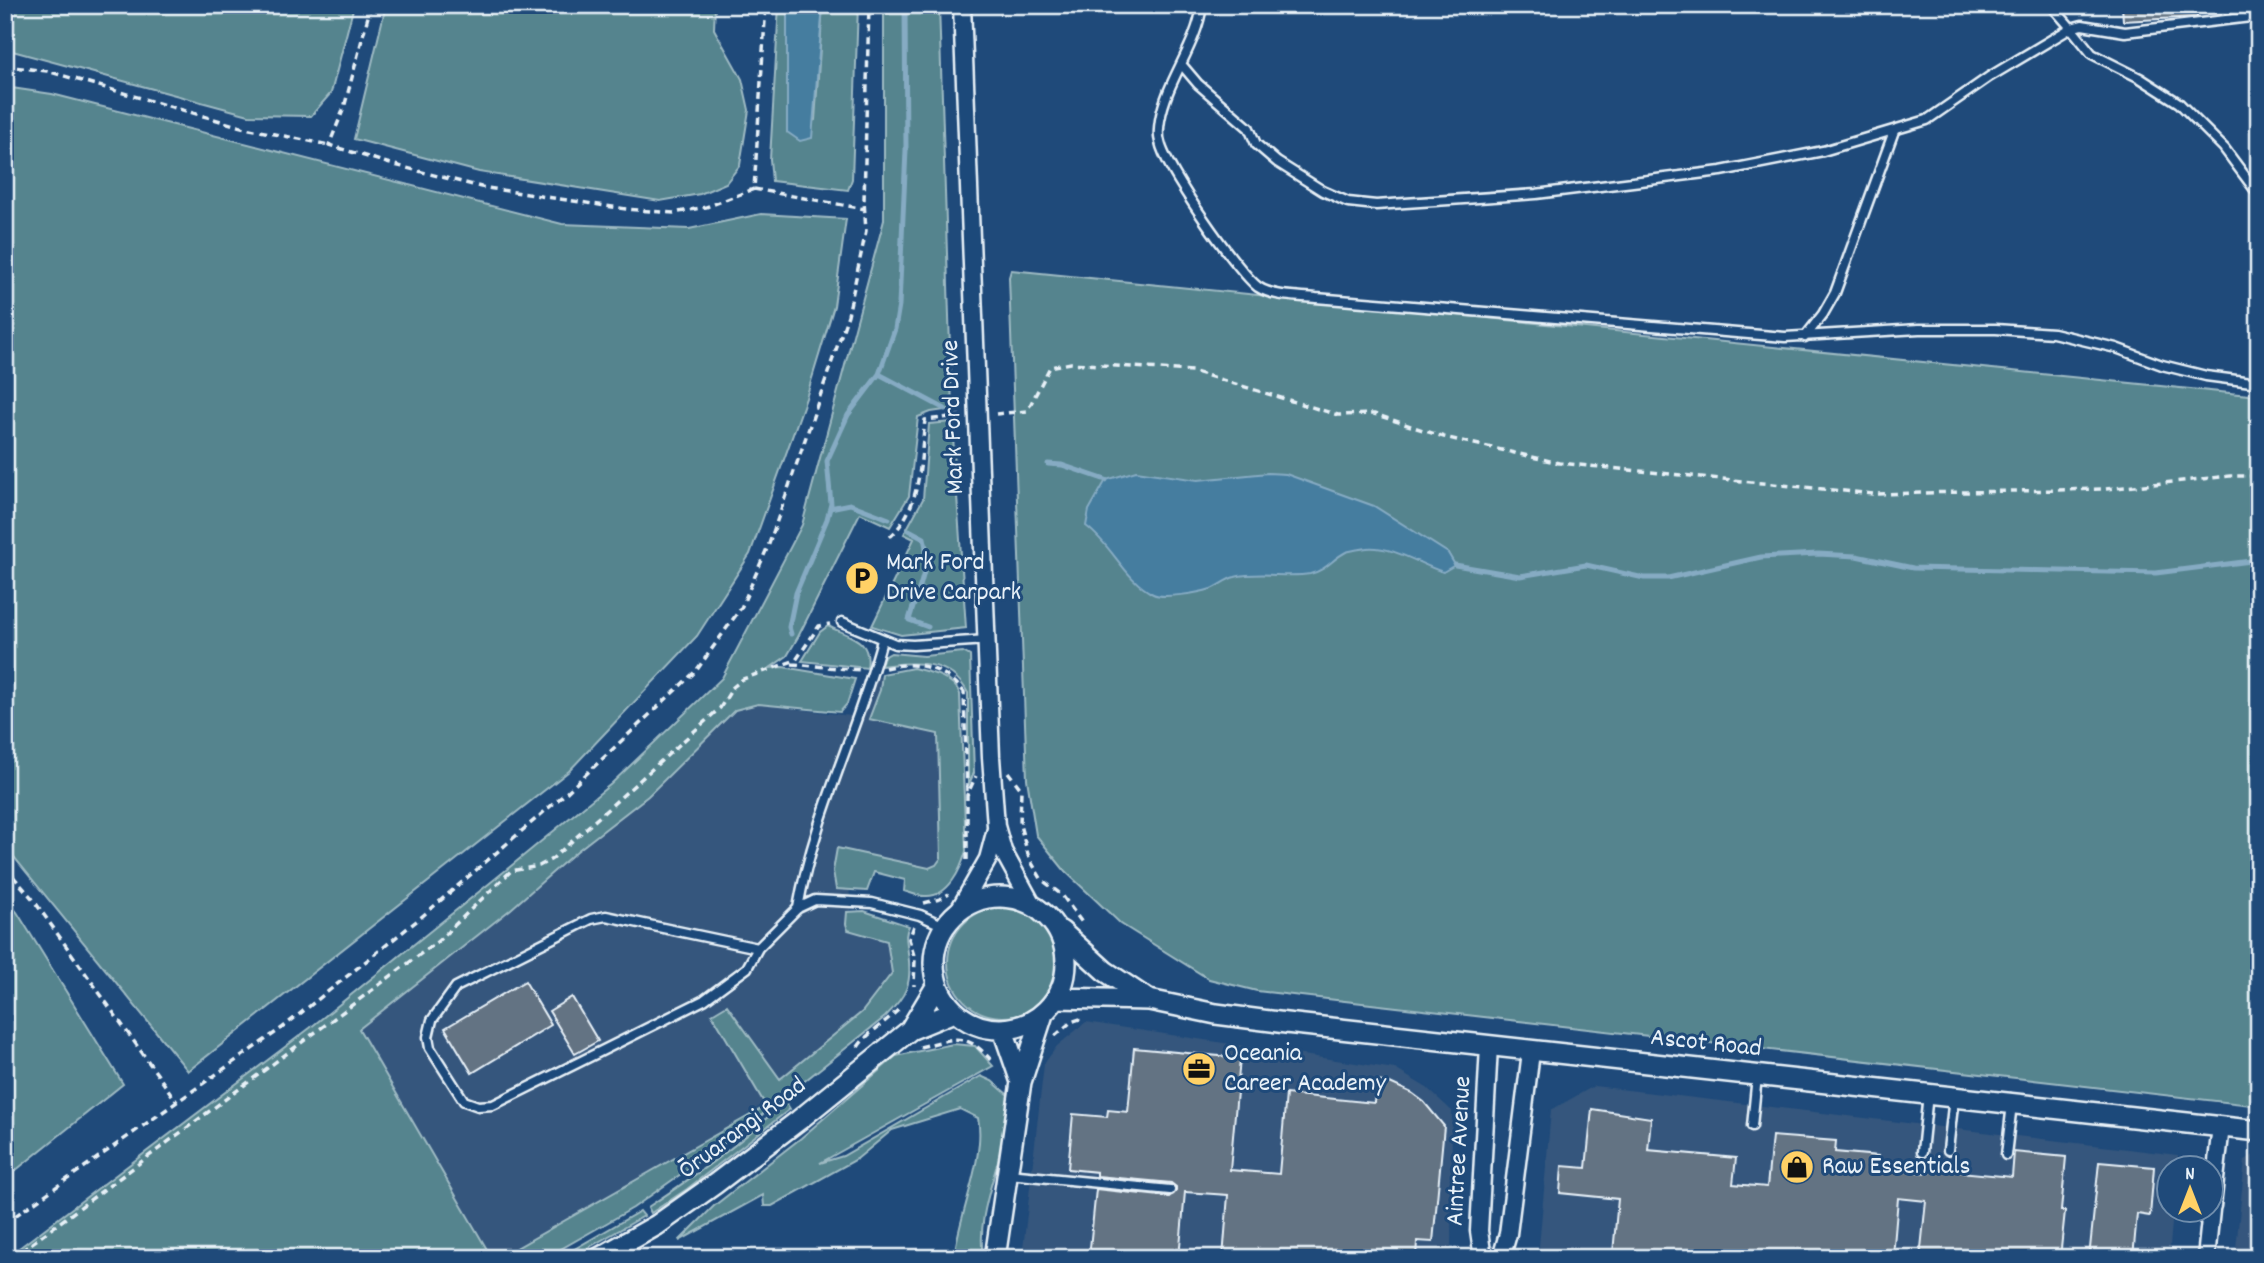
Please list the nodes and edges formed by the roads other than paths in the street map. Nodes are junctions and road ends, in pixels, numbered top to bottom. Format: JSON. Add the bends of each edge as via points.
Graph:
{"nodes":[{"id":1,"x":962,"y":5,"type":"edge"},
{"id":2,"x":1202,"y":5,"type":"edge"},
{"id":3,"x":2051,"y":5,"type":"edge"},
{"id":4,"x":2259,"y":16,"type":"edge"},
{"id":5,"x":2071,"y":28,"type":"junction"},
{"id":6,"x":1181,"y":64,"type":"junction"},
{"id":7,"x":1894,"y":131,"type":"junction"},
{"id":8,"x":2259,"y":195,"type":"edge"},
{"id":9,"x":1805,"y":337,"type":"junction"},
{"id":10,"x":2259,"y":383,"type":"edge"},
{"id":11,"x":842,"y":622,"type":"road end"},
{"id":12,"x":882,"y":640,"type":"junction"},
{"id":13,"x":987,"y":640,"type":"junction"},
{"id":14,"x":996,"y":826,"type":"junction"},
{"id":15,"x":1032,"y":904,"type":"junction"},
{"id":16,"x":798,"y":908,"type":"junction"},
{"id":17,"x":959,"y":910,"type":"junction"},
{"id":18,"x":944,"y":926,"type":"junction"},
{"id":19,"x":1057,"y":929,"type":"junction"},
{"id":20,"x":758,"y":948,"type":"junction"},
{"id":21,"x":937,"y":985,"type":"junction"},
{"id":22,"x":1057,"y":998,"type":"junction"},
{"id":23,"x":1149,"y":1000,"type":"junction"},
{"id":24,"x":954,"y":1012,"type":"junction"},
{"id":25,"x":1043,"y":1014,"type":"junction"},
{"id":26,"x":1003,"y":1030,"type":"junction"},
{"id":27,"x":912,"y":1039,"type":"junction"},
{"id":28,"x":1489,"y":1046,"type":"junction"},
{"id":29,"x":1531,"y":1052,"type":"junction"},
{"id":30,"x":1757,"y":1076,"type":"junction"},
{"id":31,"x":1021,"y":1082,"type":"junction"},
{"id":32,"x":1928,"y":1094,"type":"junction"},
{"id":33,"x":1954,"y":1097,"type":"junction"},
{"id":34,"x":2012,"y":1104,"type":"junction"},
{"id":35,"x":1752,"y":1126,"type":"dead end"},
{"id":36,"x":2221,"y":1126,"type":"junction"},
{"id":37,"x":2259,"y":1130,"type":"edge"},
{"id":38,"x":1948,"y":1150,"type":"dead end"},
{"id":39,"x":1922,"y":1152,"type":"dead end"},
{"id":40,"x":2218,"y":1154,"type":"edge"},
{"id":41,"x":2007,"y":1155,"type":"dead end"},
{"id":42,"x":1006,"y":1174,"type":"junction"},
{"id":43,"x":1170,"y":1190,"type":"dead end"},
{"id":44,"x":2209,"y":1224,"type":"edge"},
{"id":45,"x":599,"y":1258,"type":"edge"},
{"id":46,"x":995,"y":1258,"type":"edge"},
{"id":47,"x":1483,"y":1258,"type":"edge"},
{"id":48,"x":1501,"y":1258,"type":"edge"},
{"id":49,"x":2206,"y":1258,"type":"edge"}],
"edges":[{"from":1,"to":13,"type":"street","name":"Mark Ford Drive"},
{"from":2,"to":6,"type":"lane"},
{"from":3,"to":5,"type":"lane"},
{"from":4,"to":5,"type":"lane","via":[[2125,33],[2082,24]]},
{"from":5,"to":7,"type":"lane","via":[[1927,120]]},
{"from":5,"to":8,"type":"lane","via":[[2092,54],[2179,103],[2224,148]]},
{"from":6,"to":7,"type":"lane","via":[[1198,85],[1249,128],[1255,144],[1277,162],[1348,202],[1376,205],[1536,194],[1721,171]]},
{"from":6,"to":9,"type":"lane","via":[[1159,122],[1160,142],[1179,182],[1245,275],[1261,289],[1486,313]]},
{"from":7,"to":9,"type":"lane","via":[[1835,293]]},
{"from":9,"to":10,"type":"lane","via":[[1919,329],[2053,333],[2206,376]]},
{"from":11,"to":12,"type":"lane"},
{"from":12,"to":13,"type":"lane","via":[[913,645]]},
{"from":12,"to":16,"type":"lane","via":[[815,836]]},
{"from":13,"to":14,"type":"street","name":"Mark Ford Drive"},
{"from":14,"to":15,"type":"street","name":"Mark Ford Drive","via":[[1003,851]]},
{"from":14,"to":17,"type":"street","name":"Mark Ford Drive","via":[[988,859]]},
{"from":15,"to":17,"type":"street","via":[[995,897]]},
{"from":15,"to":19,"type":"street"},
{"from":16,"to":18,"type":"lane","via":[[815,900],[872,903]]},
{"from":16,"to":20,"type":"lane"},
{"from":17,"to":18,"type":"street"},
{"from":18,"to":21,"type":"street","via":[[933,955]]},
{"from":19,"to":22,"type":"street","via":[[1066,951],[1066,975]]},
{"from":19,"to":23,"type":"street","name":"Ascot Road","via":[[1105,971]]},
{"from":20,"to":20,"type":"lane","via":[[747,968],[704,1000],[494,1105],[464,1101],[430,1048],[432,1020],[456,987],[591,919],[606,916]]},
{"from":21,"to":24,"type":"street"},
{"from":21,"to":27,"type":"street","name":"Ōruarangi Road"},
{"from":22,"to":23,"type":"street","name":"Ascot Road"},
{"from":22,"to":25,"type":"street"},
{"from":23,"to":28,"type":"street","name":"Ascot Road","via":[[1216,1014]]},
{"from":24,"to":26,"type":"street","via":[[977,1025]]},
{"from":24,"to":27,"type":"street","name":"Ōruarangi Road"},
{"from":25,"to":26,"type":"street"},
{"from":25,"to":31,"type":"street"},
{"from":26,"to":31,"type":"street"},
{"from":27,"to":45,"type":"street","name":"Ōruarangi Road","via":[[657,1225]]},
{"from":28,"to":29,"type":"street","name":"Ascot Road"},
{"from":28,"to":47,"type":"street","name":"Aintree Avenue","via":[[1479,1231]]},
{"from":29,"to":30,"type":"street","name":"Ascot Road"},
{"from":29,"to":48,"type":"street","name":"Aintree Avenue"},
{"from":30,"to":32,"type":"street","name":"Ascot Road"},
{"from":30,"to":35,"type":"lane"},
{"from":31,"to":42,"type":"street"},
{"from":32,"to":33,"type":"street","name":"Ascot Road"},
{"from":32,"to":39,"type":"lane"},
{"from":33,"to":34,"type":"street","name":"Ascot Road"},
{"from":33,"to":38,"type":"lane"},
{"from":34,"to":36,"type":"street","name":"Ascot Road"},
{"from":34,"to":41,"type":"lane"},
{"from":36,"to":37,"type":"street","name":"Ascot Road"},
{"from":36,"to":40,"type":"street"},
{"from":42,"to":43,"type":"lane"},
{"from":42,"to":46,"type":"street"},
{"from":44,"to":49,"type":"street"}]}
